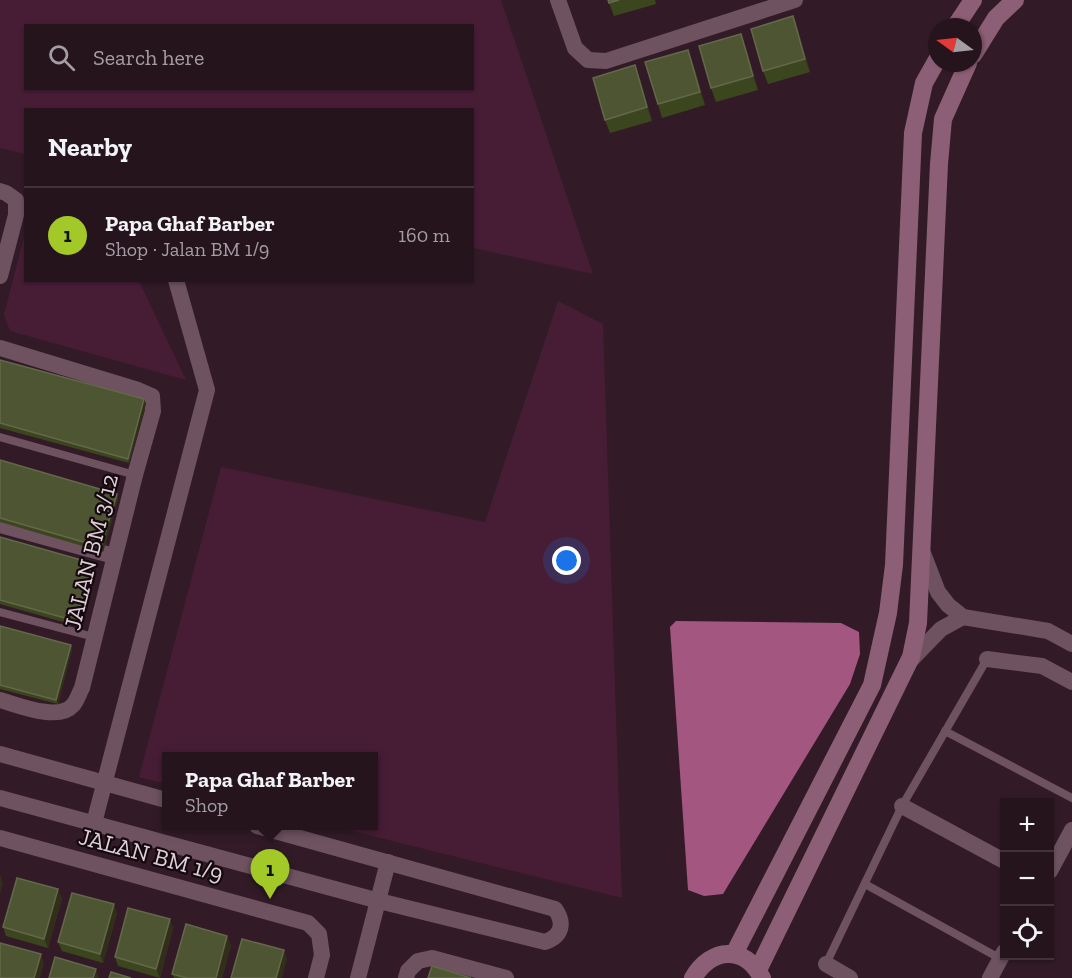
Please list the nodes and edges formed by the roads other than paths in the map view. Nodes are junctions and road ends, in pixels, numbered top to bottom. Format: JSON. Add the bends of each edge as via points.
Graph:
{"nodes":[{"id":1,"x":558,"y":0,"type":"edge"},
{"id":2,"x":795,"y":0,"type":"edge"},
{"id":3,"x":973,"y":0,"type":"edge"},
{"id":4,"x":1015,"y":0,"type":"edge"},
{"id":5,"x":961,"y":18,"type":"edge"},
{"id":6,"x":982,"y":41,"type":"edge"},
{"id":7,"x":930,"y":72,"type":"edge"},
{"id":8,"x":964,"y":72,"type":"edge"},
{"id":9,"x":0,"y":191,"type":"edge"},
{"id":10,"x":0,"y":276,"type":"edge"},
{"id":11,"x":177,"y":282,"type":"edge"},
{"id":12,"x":0,"y":348,"type":"edge"},
{"id":13,"x":0,"y":437,"type":"edge"},
{"id":14,"x":135,"y":475,"type":"junction"},
{"id":15,"x":0,"y":525,"type":"edge"},
{"id":16,"x":923,"y":553,"type":"junction"},
{"id":17,"x":114,"y":556,"type":"junction"},
{"id":18,"x":0,"y":612,"type":"edge"},
{"id":19,"x":963,"y":617,"type":"junction"},
{"id":20,"x":94,"y":637,"type":"junction"},
{"id":21,"x":1072,"y":644,"type":"edge"},
{"id":22,"x":987,"y":659,"type":"joint"},
{"id":23,"x":907,"y":664,"type":"junction"},
{"id":24,"x":1072,"y":682,"type":"edge"},
{"id":25,"x":0,"y":700,"type":"edge"},
{"id":26,"x":945,"y":731,"type":"junction"},
{"id":27,"x":0,"y":754,"type":"edge"},
{"id":28,"x":105,"y":783,"type":"junction"},
{"id":29,"x":0,"y":798,"type":"edge"},
{"id":30,"x":1072,"y":798,"type":"edge"},
{"id":31,"x":162,"y":799,"type":"edge"},
{"id":32,"x":902,"y":806,"type":"junction"},
{"id":33,"x":94,"y":823,"type":"junction"},
{"id":34,"x":275,"y":830,"type":"edge"},
{"id":35,"x":1072,"y":830,"type":"edge"},
{"id":36,"x":0,"y":838,"type":"edge"},
{"id":37,"x":1000,"y":858,"type":"edge"},
{"id":38,"x":388,"y":862,"type":"junction"},
{"id":39,"x":1054,"y":864,"type":"edge"},
{"id":40,"x":865,"y":884,"type":"junction"},
{"id":41,"x":379,"y":901,"type":"junction"},
{"id":42,"x":1000,"y":953,"type":"edge"},
{"id":43,"x":734,"y":954,"type":"junction"},
{"id":44,"x":1000,"y":960,"type":"edge"},
{"id":45,"x":826,"y":964,"type":"joint"},
{"id":46,"x":760,"y":974,"type":"edge"},
{"id":47,"x":316,"y":978,"type":"edge"},
{"id":48,"x":358,"y":978,"type":"edge"},
{"id":49,"x":406,"y":978,"type":"edge"},
{"id":50,"x":506,"y":978,"type":"edge"},
{"id":51,"x":693,"y":978,"type":"edge"},
{"id":52,"x":850,"y":978,"type":"edge"},
{"id":53,"x":990,"y":978,"type":"edge"}],
"edges":[{"from":1,"to":2,"type":"street","via":[[575,48],[588,60],[606,61]]},
{"from":3,"to":5,"type":"street"},
{"from":4,"to":6,"type":"street","via":[[996,18]]},
{"from":7,"to":43,"type":"street","via":[[924,83],[914,133],[894,565],[872,685]]},
{"from":8,"to":16,"type":"street","via":[[943,119],[939,164]]},
{"from":9,"to":10,"type":"street","via":[[16,200],[16,215]]},
{"from":11,"to":28,"type":"street","via":[[207,390]]},
{"from":12,"to":14,"type":"street","name":"JALAN BM 3/12","via":[[152,396],[153,411]]},
{"from":13,"to":14,"type":"lane"},
{"from":14,"to":17,"type":"street","name":"JALAN BM 3/12"},
{"from":15,"to":17,"type":"street"},
{"from":16,"to":19,"type":"street","via":[[938,592]]},
{"from":16,"to":23,"type":"street","via":[[918,623]]},
{"from":17,"to":20,"type":"street","name":"JALAN BM 3/12"},
{"from":18,"to":20,"type":"lane"},
{"from":19,"to":21,"type":"street","via":[[1048,631]]},
{"from":19,"to":23,"type":"street","via":[[941,629]]},
{"from":20,"to":25,"type":"street","name":"JALAN BM 3/12","via":[[82,688],[73,706],[61,712],[42,712]]},
{"from":22,"to":24,"type":"street","via":[[1042,666]]},
{"from":22,"to":26,"type":"lane"},
{"from":23,"to":46,"type":"street"},
{"from":26,"to":30,"type":"lane"},
{"from":26,"to":32,"type":"lane"},
{"from":27,"to":28,"type":"street"},
{"from":28,"to":31,"type":"street"},
{"from":28,"to":33,"type":"street"},
{"from":29,"to":33,"type":"street"},
{"from":32,"to":37,"type":"street"},
{"from":32,"to":40,"type":"lane"},
{"from":33,"to":41,"type":"street"},
{"from":34,"to":38,"type":"street"},
{"from":35,"to":39,"type":"street"},
{"from":36,"to":47,"type":"street","name":"JALAN BM 1/9","via":[[308,923],[319,934],[322,955]]},
{"from":38,"to":41,"type":"street"},
{"from":38,"to":41,"type":"street","via":[[555,909],[562,924],[554,939],[545,942]]},
{"from":40,"to":42,"type":"lane"},
{"from":40,"to":45,"type":"lane"},
{"from":41,"to":48,"type":"street"},
{"from":43,"to":46,"type":"street","via":[[746,958]]},
{"from":43,"to":51,"type":"street","via":[[709,959]]},
{"from":44,"to":53,"type":"street"},
{"from":45,"to":52,"type":"street"},
{"from":49,"to":50,"type":"street","via":[[418,961],[432,958]]}]}
